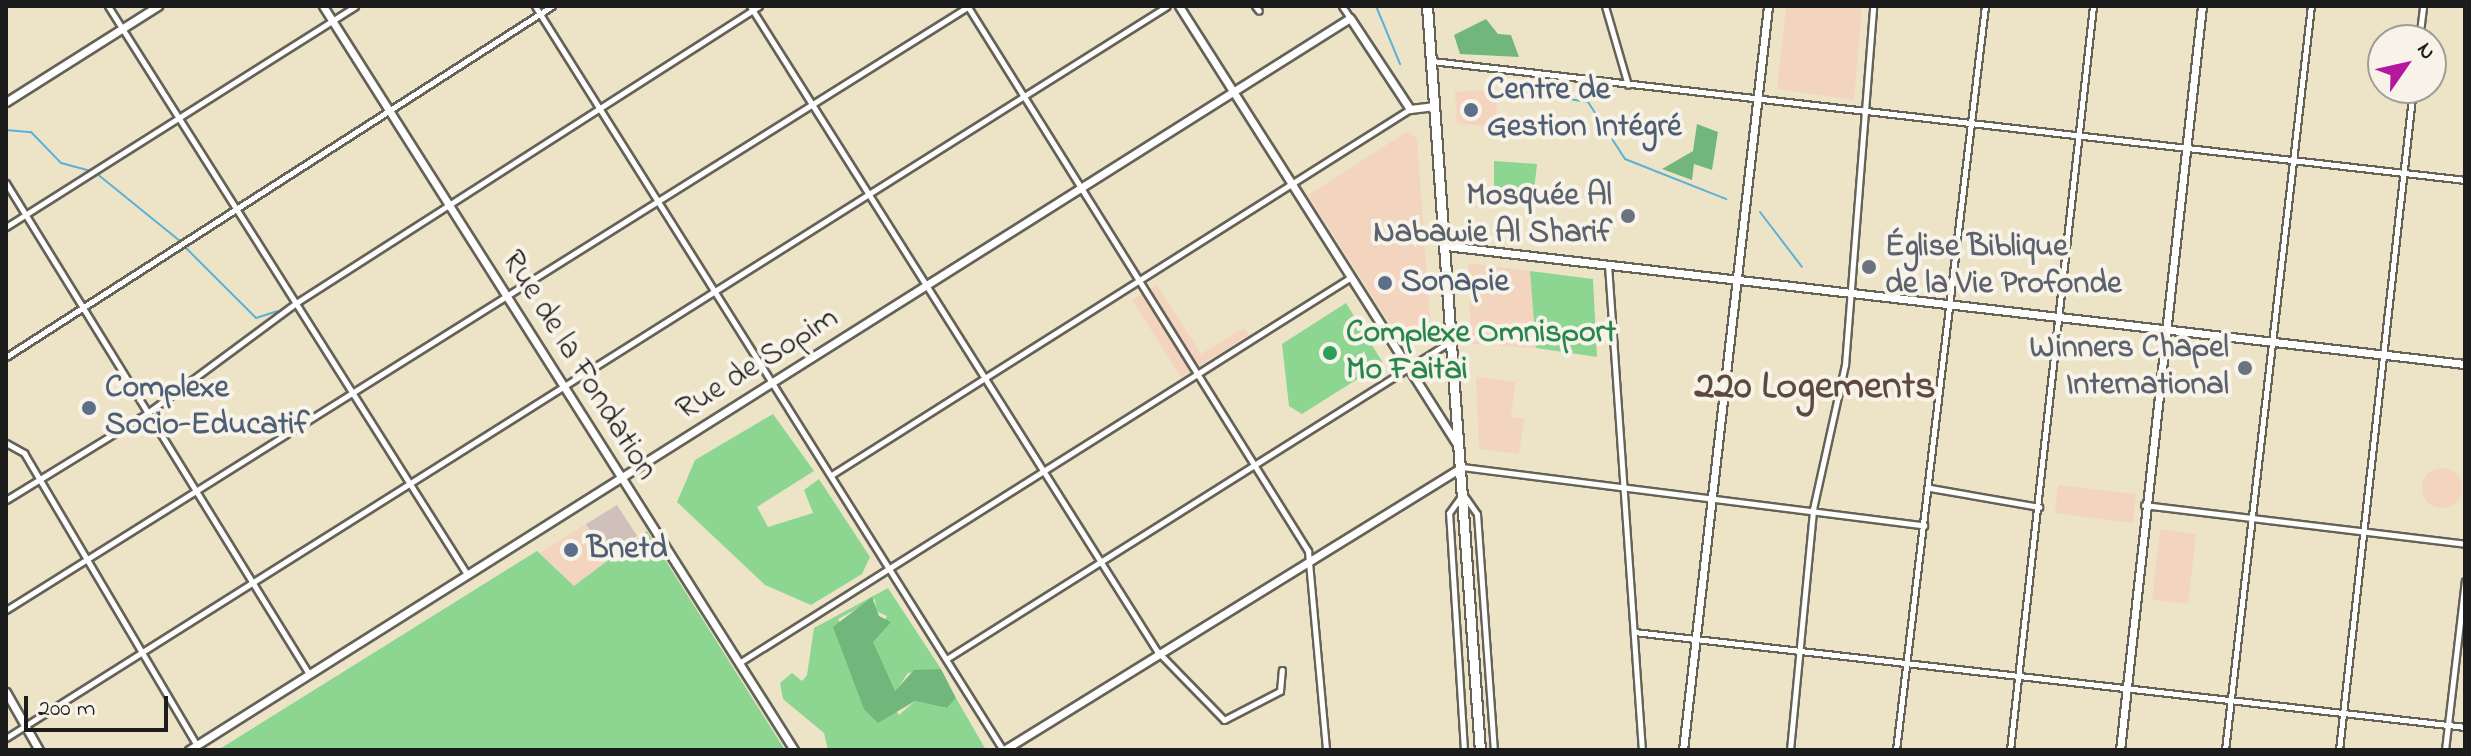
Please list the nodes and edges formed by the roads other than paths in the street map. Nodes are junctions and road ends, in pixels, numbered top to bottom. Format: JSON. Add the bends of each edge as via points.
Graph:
{"nodes":[{"id":1,"x":108,"y":6,"type":"edge"},
{"id":2,"x":158,"y":6,"type":"edge"},
{"id":3,"x":323,"y":6,"type":"edge"},
{"id":4,"x":355,"y":6,"type":"edge"},
{"id":5,"x":535,"y":6,"type":"edge"},
{"id":6,"x":552,"y":6,"type":"edge"},
{"id":7,"x":759,"y":6,"type":"edge"},
{"id":8,"x":968,"y":6,"type":"edge"},
{"id":9,"x":1167,"y":6,"type":"edge"},
{"id":10,"x":1179,"y":6,"type":"edge"},
{"id":11,"x":1342,"y":6,"type":"edge"},
{"id":12,"x":1427,"y":6,"type":"edge"},
{"id":13,"x":1605,"y":6,"type":"edge"},
{"id":14,"x":1768,"y":6,"type":"edge"},
{"id":15,"x":1873,"y":6,"type":"edge"},
{"id":16,"x":1985,"y":6,"type":"edge"},
{"id":17,"x":2093,"y":6,"type":"edge"},
{"id":18,"x":2202,"y":6,"type":"edge"},
{"id":19,"x":2311,"y":6,"type":"edge"},
{"id":20,"x":751,"y":8,"type":"edge"},
{"id":21,"x":540,"y":14,"type":"junction"},
{"id":22,"x":1350,"y":18,"type":"junction"},
{"id":23,"x":332,"y":21,"type":"junction"},
{"id":24,"x":122,"y":29,"type":"junction"},
{"id":25,"x":1432,"y":61,"type":"junction"},
{"id":26,"x":1628,"y":85,"type":"junction"},
{"id":27,"x":1233,"y":92,"type":"junction"},
{"id":28,"x":1024,"y":98,"type":"junction"},
{"id":29,"x":1757,"y":99,"type":"junction"},
{"id":30,"x":6,"y":102,"type":"edge"},
{"id":31,"x":2411,"y":104,"type":"edge"},
{"id":32,"x":813,"y":105,"type":"junction"},
{"id":33,"x":1435,"y":106,"type":"junction"},
{"id":34,"x":600,"y":107,"type":"junction"},
{"id":35,"x":1410,"y":109,"type":"junction"},
{"id":36,"x":388,"y":112,"type":"junction"},
{"id":37,"x":1865,"y":112,"type":"junction"},
{"id":38,"x":179,"y":118,"type":"junction"},
{"id":39,"x":1972,"y":123,"type":"junction"},
{"id":40,"x":2079,"y":136,"type":"junction"},
{"id":41,"x":2186,"y":149,"type":"junction"},
{"id":42,"x":2294,"y":161,"type":"junction"},
{"id":43,"x":2403,"y":173,"type":"junction"},
{"id":44,"x":2465,"y":180,"type":"edge"},
{"id":45,"x":6,"y":183,"type":"edge"},
{"id":46,"x":1293,"y":186,"type":"junction"},
{"id":47,"x":1081,"y":189,"type":"junction"},
{"id":48,"x":869,"y":194,"type":"junction"},
{"id":49,"x":659,"y":202,"type":"junction"},
{"id":50,"x":449,"y":204,"type":"junction"},
{"id":51,"x":238,"y":212,"type":"junction"},
{"id":52,"x":22,"y":216,"type":"junction"},
{"id":53,"x":6,"y":227,"type":"edge"},
{"id":54,"x":1446,"y":246,"type":"junction"},
{"id":55,"x":1608,"y":265,"type":"junction"},
{"id":56,"x":1351,"y":277,"type":"junction"},
{"id":57,"x":1738,"y":278,"type":"junction"},
{"id":58,"x":1138,"y":282,"type":"junction"},
{"id":59,"x":928,"y":285,"type":"junction"},
{"id":60,"x":716,"y":292,"type":"junction"},
{"id":61,"x":1845,"y":292,"type":"junction"},
{"id":62,"x":506,"y":297,"type":"junction"},
{"id":63,"x":296,"y":303,"type":"junction"},
{"id":64,"x":1952,"y":306,"type":"junction"},
{"id":65,"x":81,"y":311,"type":"junction"},
{"id":66,"x":2061,"y":316,"type":"junction"},
{"id":67,"x":2166,"y":330,"type":"junction"},
{"id":68,"x":1452,"y":341,"type":"junction"},
{"id":69,"x":2273,"y":343,"type":"junction"},
{"id":70,"x":2382,"y":355,"type":"junction"},
{"id":71,"x":6,"y":357,"type":"edge"},
{"id":72,"x":2465,"y":364,"type":"edge"},
{"id":73,"x":1409,"y":369,"type":"junction"},
{"id":74,"x":1197,"y":374,"type":"junction"},
{"id":75,"x":983,"y":376,"type":"junction"},
{"id":76,"x":775,"y":383,"type":"junction"},
{"id":77,"x":564,"y":388,"type":"junction"},
{"id":78,"x":353,"y":393,"type":"junction"},
{"id":79,"x":146,"y":414,"type":"junction"},
{"id":80,"x":6,"y":443,"type":"edge"},
{"id":81,"x":1460,"y":448,"type":"junction"},
{"id":82,"x":1257,"y":465,"type":"junction"},
{"id":83,"x":1462,"y":467,"type":"junction"},
{"id":84,"x":1043,"y":469,"type":"junction"},
{"id":85,"x":833,"y":475,"type":"junction"},
{"id":86,"x":621,"y":480,"type":"junction"},
{"id":87,"x":40,"y":481,"type":"junction"},
{"id":88,"x":410,"y":484,"type":"junction"},
{"id":89,"x":1625,"y":485,"type":"junction"},
{"id":90,"x":1930,"y":488,"type":"junction"},
{"id":91,"x":195,"y":492,"type":"junction"},
{"id":92,"x":1463,"y":494,"type":"junction"},
{"id":93,"x":1713,"y":498,"type":"junction"},
{"id":94,"x":6,"y":500,"type":"edge"},
{"id":95,"x":2144,"y":505,"type":"junction"},
{"id":96,"x":2039,"y":507,"type":"junction"},
{"id":97,"x":1813,"y":509,"type":"junction"},
{"id":98,"x":2253,"y":518,"type":"junction"},
{"id":99,"x":1924,"y":525,"type":"junction"},
{"id":100,"x":2364,"y":532,"type":"junction"},
{"id":101,"x":2465,"y":544,"type":"edge"},
{"id":102,"x":1311,"y":557,"type":"junction"},
{"id":103,"x":1100,"y":560,"type":"junction"},
{"id":104,"x":82,"y":562,"type":"junction"},
{"id":105,"x":890,"y":566,"type":"junction"},
{"id":106,"x":467,"y":575,"type":"junction"},
{"id":107,"x":2465,"y":581,"type":"edge"},
{"id":108,"x":252,"y":584,"type":"junction"},
{"id":109,"x":6,"y":610,"type":"edge"},
{"id":110,"x":1634,"y":632,"type":"junction"},
{"id":111,"x":1698,"y":636,"type":"junction"},
{"id":112,"x":1797,"y":648,"type":"junction"},
{"id":113,"x":1157,"y":651,"type":"junction"},
{"id":114,"x":140,"y":654,"type":"junction"},
{"id":115,"x":948,"y":658,"type":"junction"},
{"id":116,"x":1903,"y":661,"type":"junction"},
{"id":117,"x":738,"y":664,"type":"junction"},
{"id":118,"x":1282,"y":670,"type":"dead end"},
{"id":119,"x":2019,"y":674,"type":"junction"},
{"id":120,"x":309,"y":675,"type":"junction"},
{"id":121,"x":2128,"y":687,"type":"junction"},
{"id":122,"x":6,"y":692,"type":"edge"},
{"id":123,"x":2233,"y":700,"type":"junction"},
{"id":124,"x":2344,"y":713,"type":"junction"},
{"id":125,"x":2448,"y":725,"type":"junction"},
{"id":126,"x":25,"y":726,"type":"junction"},
{"id":127,"x":2465,"y":727,"type":"edge"},
{"id":128,"x":6,"y":738,"type":"edge"},
{"id":129,"x":193,"y":748,"type":"edge"},
{"id":130,"x":39,"y":750,"type":"edge"},
{"id":131,"x":794,"y":750,"type":"edge"},
{"id":132,"x":1004,"y":750,"type":"edge"},
{"id":133,"x":1326,"y":750,"type":"edge"},
{"id":134,"x":1464,"y":750,"type":"edge"},
{"id":135,"x":1480,"y":750,"type":"edge"},
{"id":136,"x":1494,"y":750,"type":"edge"},
{"id":137,"x":1642,"y":750,"type":"edge"},
{"id":138,"x":1683,"y":750,"type":"edge"},
{"id":139,"x":1790,"y":750,"type":"edge"},
{"id":140,"x":1896,"y":750,"type":"edge"},
{"id":141,"x":2010,"y":750,"type":"edge"},
{"id":142,"x":2120,"y":750,"type":"edge"},
{"id":143,"x":2225,"y":750,"type":"edge"},
{"id":144,"x":2339,"y":750,"type":"edge"},
{"id":145,"x":2445,"y":750,"type":"edge"}],
"edges":[{"from":1,"to":24,"type":"street"},
{"from":2,"to":24,"type":"street"},
{"from":3,"to":23,"type":"street","name":"Rue de la Fondation"},
{"from":4,"to":23,"type":"street"},
{"from":5,"to":21,"type":"street"},
{"from":6,"to":21,"type":"street"},
{"from":7,"to":20,"type":"street"},
{"from":8,"to":28,"type":"street"},
{"from":8,"to":32,"type":"street"},
{"from":9,"to":28,"type":"street"},
{"from":10,"to":27,"type":"street"},
{"from":11,"to":22,"type":"street"},
{"from":12,"to":25,"type":"highway"},
{"from":13,"to":26,"type":"street"},
{"from":14,"to":29,"type":"street"},
{"from":15,"to":37,"type":"street"},
{"from":16,"to":39,"type":"street"},
{"from":17,"to":40,"type":"street"},
{"from":18,"to":41,"type":"street"},
{"from":19,"to":42,"type":"street"},
{"from":20,"to":32,"type":"street"},
{"from":20,"to":34,"type":"street"},
{"from":21,"to":34,"type":"street"},
{"from":21,"to":36,"type":"street"},
{"from":22,"to":27,"type":"street","name":"Rue de Sopim"},
{"from":22,"to":35,"type":"street"},
{"from":23,"to":36,"type":"street","name":"Rue de la Fondation"},
{"from":23,"to":38,"type":"street"},
{"from":24,"to":30,"type":"street"},
{"from":24,"to":38,"type":"street"},
{"from":25,"to":26,"type":"street"},
{"from":25,"to":33,"type":"highway"},
{"from":26,"to":29,"type":"street"},
{"from":27,"to":46,"type":"street"},
{"from":27,"to":47,"type":"street","name":"Rue de Sopim"},
{"from":28,"to":47,"type":"street"},
{"from":28,"to":48,"type":"street"},
{"from":29,"to":37,"type":"street"},
{"from":29,"to":57,"type":"street"},
{"from":31,"to":43,"type":"street"},
{"from":32,"to":48,"type":"street"},
{"from":32,"to":49,"type":"street"},
{"from":33,"to":35,"type":"street"},
{"from":33,"to":54,"type":"highway"},
{"from":34,"to":49,"type":"street"},
{"from":34,"to":50,"type":"street"},
{"from":35,"to":46,"type":"street"},
{"from":36,"to":50,"type":"street","name":"Rue de la Fondation"},
{"from":36,"to":51,"type":"street"},
{"from":37,"to":39,"type":"street"},
{"from":37,"to":61,"type":"street"},
{"from":38,"to":51,"type":"street"},
{"from":38,"to":52,"type":"street"},
{"from":39,"to":40,"type":"street"},
{"from":39,"to":64,"type":"street"},
{"from":40,"to":41,"type":"street"},
{"from":40,"to":66,"type":"street"},
{"from":41,"to":42,"type":"street"},
{"from":41,"to":67,"type":"street"},
{"from":42,"to":43,"type":"street"},
{"from":42,"to":69,"type":"street"},
{"from":43,"to":44,"type":"street"},
{"from":43,"to":70,"type":"street"},
{"from":45,"to":52,"type":"street"},
{"from":46,"to":56,"type":"street"},
{"from":46,"to":58,"type":"street"},
{"from":47,"to":58,"type":"street"},
{"from":47,"to":59,"type":"street","name":"Rue de Sopim"},
{"from":48,"to":59,"type":"street"},
{"from":48,"to":60,"type":"street"},
{"from":49,"to":60,"type":"street"},
{"from":49,"to":62,"type":"street"},
{"from":50,"to":62,"type":"street","name":"Rue de la Fondation"},
{"from":50,"to":63,"type":"street"},
{"from":51,"to":63,"type":"street"},
{"from":51,"to":65,"type":"street"},
{"from":52,"to":53,"type":"street"},
{"from":52,"to":65,"type":"street"},
{"from":54,"to":55,"type":"street"},
{"from":54,"to":68,"type":"highway"},
{"from":55,"to":57,"type":"street"},
{"from":55,"to":89,"type":"street"},
{"from":56,"to":73,"type":"street"},
{"from":56,"to":74,"type":"street"},
{"from":57,"to":61,"type":"street"},
{"from":57,"to":93,"type":"street"},
{"from":58,"to":74,"type":"street"},
{"from":58,"to":75,"type":"street"},
{"from":59,"to":75,"type":"street"},
{"from":59,"to":76,"type":"street","name":"Rue de Sopim"},
{"from":60,"to":76,"type":"street"},
{"from":60,"to":77,"type":"street"},
{"from":61,"to":64,"type":"street"},
{"from":61,"to":97,"type":"street","via":[[1845,365]]},
{"from":62,"to":77,"type":"street","name":"Rue de la Fondation"},
{"from":62,"to":78,"type":"street"},
{"from":63,"to":78,"type":"street"},
{"from":63,"to":79,"type":"street"},
{"from":64,"to":66,"type":"street"},
{"from":64,"to":90,"type":"street"},
{"from":65,"to":71,"type":"street"},
{"from":65,"to":79,"type":"street"},
{"from":66,"to":67,"type":"street"},
{"from":66,"to":96,"type":"street"},
{"from":67,"to":69,"type":"street"},
{"from":67,"to":95,"type":"street"},
{"from":68,"to":73,"type":"street"},
{"from":68,"to":81,"type":"highway"},
{"from":69,"to":70,"type":"street"},
{"from":69,"to":98,"type":"street"},
{"from":70,"to":72,"type":"street"},
{"from":70,"to":100,"type":"street"},
{"from":73,"to":81,"type":"street"},
{"from":73,"to":82,"type":"street"},
{"from":74,"to":82,"type":"street"},
{"from":74,"to":84,"type":"street"},
{"from":75,"to":84,"type":"street"},
{"from":75,"to":85,"type":"street"},
{"from":76,"to":85,"type":"street"},
{"from":76,"to":86,"type":"street","name":"Rue de Sopim"},
{"from":77,"to":86,"type":"street","name":"Rue de la Fondation"},
{"from":77,"to":88,"type":"street"},
{"from":78,"to":88,"type":"street"},
{"from":78,"to":91,"type":"street"},
{"from":79,"to":87,"type":"street","via":[[85,445]]},
{"from":79,"to":91,"type":"street"},
{"from":80,"to":87,"type":"street","via":[[24,453]]},
{"from":81,"to":83,"type":"highway"},
{"from":82,"to":102,"type":"street"},
{"from":82,"to":103,"type":"street"},
{"from":83,"to":89,"type":"street"},
{"from":83,"to":92,"type":"highway"},
{"from":83,"to":102,"type":"street"},
{"from":84,"to":103,"type":"street"},
{"from":84,"to":105,"type":"street"},
{"from":85,"to":105,"type":"street"},
{"from":86,"to":106,"type":"street","name":"Rue de Sopim"},
{"from":86,"to":117,"type":"street","name":"Rue de la Fondation"},
{"from":87,"to":94,"type":"street"},
{"from":87,"to":104,"type":"street"},
{"from":88,"to":106,"type":"street"},
{"from":88,"to":108,"type":"street"},
{"from":89,"to":93,"type":"street"},
{"from":89,"to":110,"type":"street"},
{"from":90,"to":96,"type":"street"},
{"from":90,"to":99,"type":"street"},
{"from":91,"to":104,"type":"street"},
{"from":91,"to":108,"type":"street"},
{"from":92,"to":134,"type":"street","via":[[1449,513]]},
{"from":92,"to":135,"type":"highway"},
{"from":92,"to":136,"type":"street","via":[[1477,514]]},
{"from":93,"to":97,"type":"street"},
{"from":93,"to":111,"type":"street"},
{"from":95,"to":98,"type":"street"},
{"from":95,"to":121,"type":"street"},
{"from":96,"to":119,"type":"street"},
{"from":97,"to":99,"type":"street"},
{"from":97,"to":112,"type":"street"},
{"from":98,"to":100,"type":"street"},
{"from":98,"to":123,"type":"street"},
{"from":99,"to":116,"type":"street"},
{"from":100,"to":101,"type":"street"},
{"from":100,"to":124,"type":"street"},
{"from":102,"to":113,"type":"street"},
{"from":102,"to":133,"type":"street"},
{"from":103,"to":113,"type":"street"},
{"from":103,"to":115,"type":"street"},
{"from":104,"to":109,"type":"street"},
{"from":104,"to":114,"type":"street"},
{"from":105,"to":115,"type":"street"},
{"from":105,"to":117,"type":"street"},
{"from":106,"to":120,"type":"street","name":"Rue de Sopim"},
{"from":107,"to":125,"type":"street"},
{"from":108,"to":114,"type":"street"},
{"from":108,"to":120,"type":"street"},
{"from":110,"to":111,"type":"street"},
{"from":110,"to":137,"type":"street"},
{"from":111,"to":112,"type":"street"},
{"from":111,"to":138,"type":"street"},
{"from":112,"to":116,"type":"street"},
{"from":112,"to":139,"type":"street"},
{"from":113,"to":118,"type":"street","via":[[1224,720],[1280,691]]},
{"from":113,"to":132,"type":"street"},
{"from":114,"to":126,"type":"street"},
{"from":114,"to":129,"type":"street"},
{"from":115,"to":132,"type":"street"},
{"from":116,"to":119,"type":"street"},
{"from":116,"to":140,"type":"street"},
{"from":117,"to":131,"type":"street","name":"Rue de la Fondation"},
{"from":119,"to":121,"type":"street"},
{"from":119,"to":141,"type":"street"},
{"from":120,"to":129,"type":"street","name":"Rue de Sopim"},
{"from":121,"to":123,"type":"street"},
{"from":121,"to":142,"type":"street"},
{"from":122,"to":126,"type":"street"},
{"from":123,"to":124,"type":"street"},
{"from":123,"to":143,"type":"street"},
{"from":124,"to":125,"type":"street"},
{"from":124,"to":144,"type":"street"},
{"from":125,"to":127,"type":"street"},
{"from":125,"to":145,"type":"street"},
{"from":126,"to":128,"type":"street"},
{"from":126,"to":130,"type":"street"}]}
